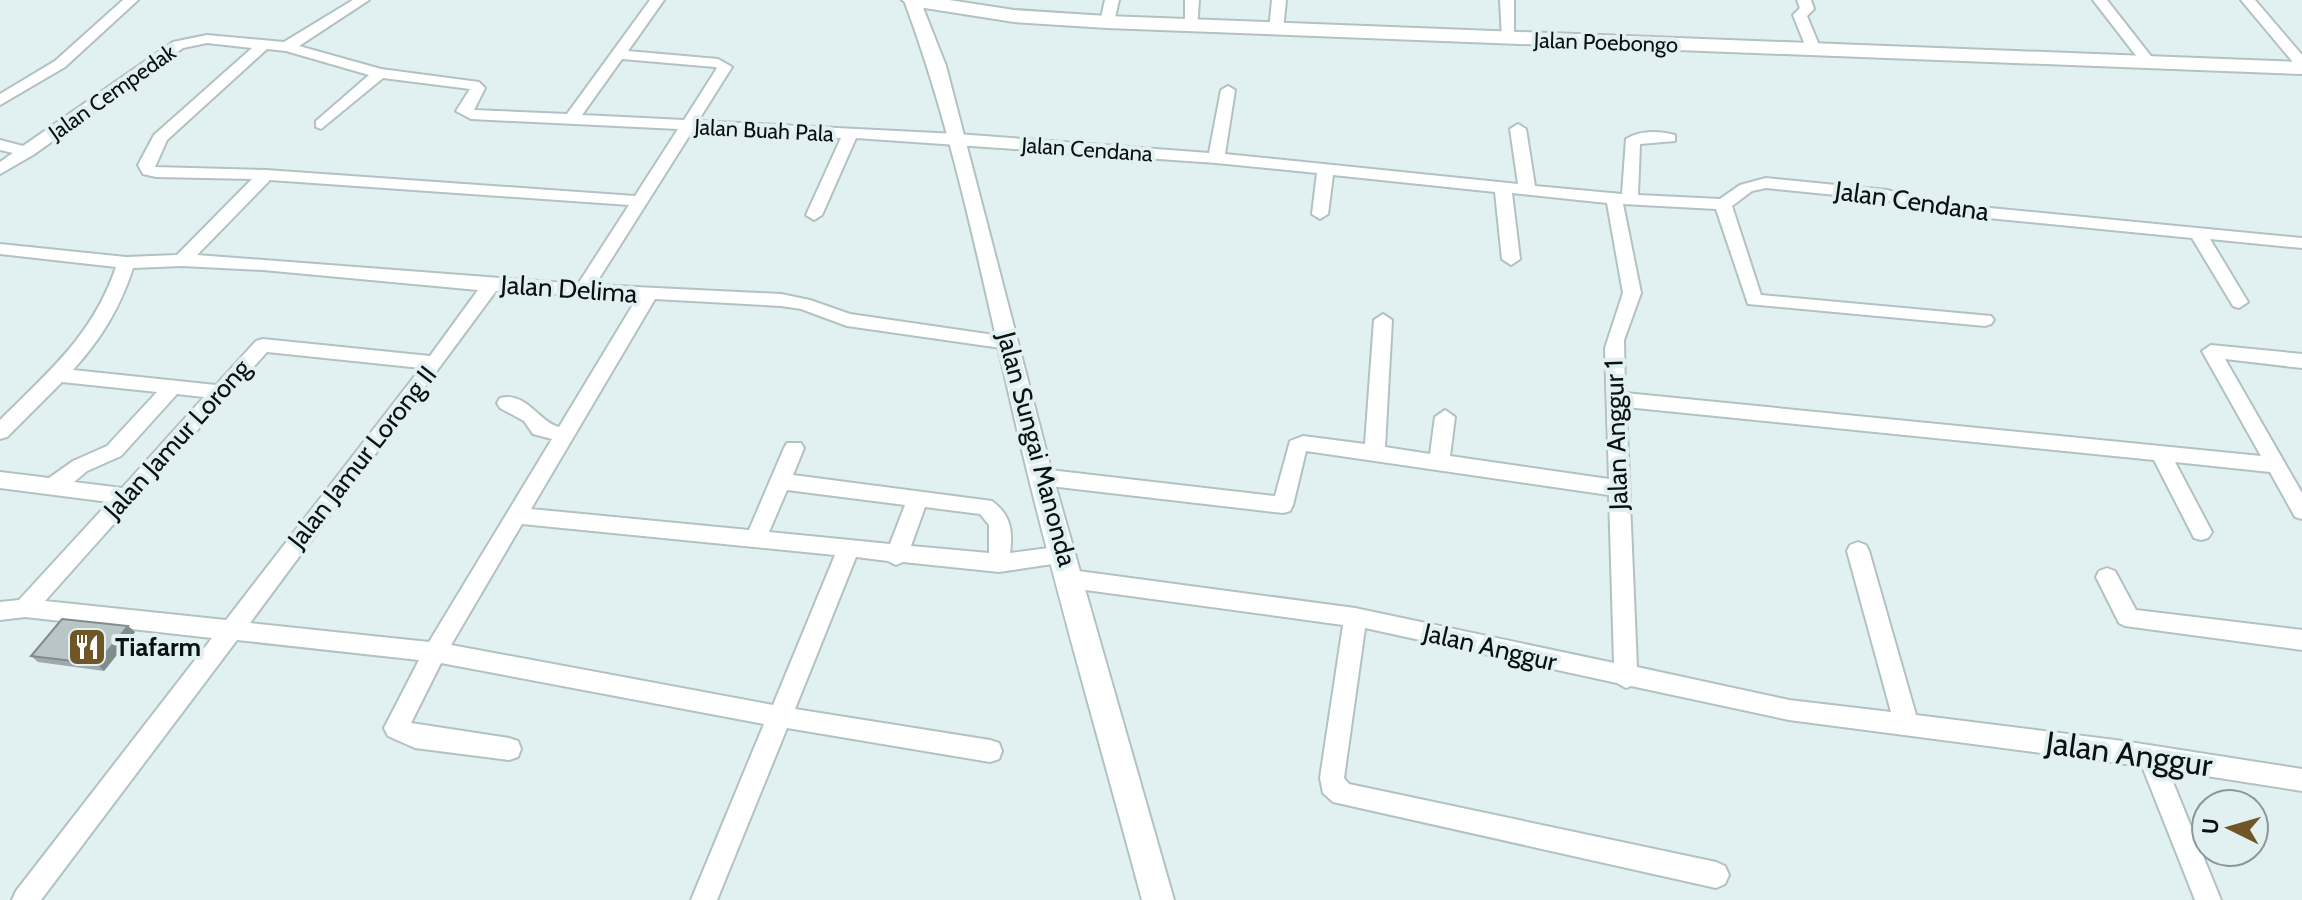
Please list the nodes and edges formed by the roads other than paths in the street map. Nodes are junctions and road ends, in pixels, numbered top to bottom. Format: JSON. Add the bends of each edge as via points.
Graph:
{"nodes":[{"id":1,"x":131,"y":0,"type":"edge"},
{"id":2,"x":362,"y":0,"type":"edge"},
{"id":3,"x":657,"y":0,"type":"edge"},
{"id":4,"x":912,"y":0,"type":"edge"},
{"id":5,"x":1112,"y":0,"type":"edge"},
{"id":6,"x":1192,"y":0,"type":"edge"},
{"id":7,"x":1279,"y":0,"type":"edge"},
{"id":8,"x":1507,"y":0,"type":"edge"},
{"id":9,"x":1804,"y":0,"type":"edge"},
{"id":10,"x":2100,"y":0,"type":"edge"},
{"id":11,"x":2248,"y":0,"type":"edge"},
{"id":12,"x":1107,"y":22,"type":"junction"},
{"id":13,"x":1192,"y":26,"type":"junction"},
{"id":14,"x":1276,"y":30,"type":"junction"},
{"id":15,"x":1509,"y":39,"type":"junction"},
{"id":16,"x":265,"y":44,"type":"junction"},
{"id":17,"x":287,"y":47,"type":"junction"},
{"id":18,"x":1814,"y":50,"type":"junction"},
{"id":19,"x":618,"y":54,"type":"junction"},
{"id":20,"x":2149,"y":63,"type":"junction"},
{"id":21,"x":2302,"y":66,"type":"edge"},
{"id":22,"x":380,"y":73,"type":"junction"},
{"id":23,"x":1228,"y":90,"type":"dead end"},
{"id":24,"x":0,"y":100,"type":"edge"},
{"id":25,"x":571,"y":119,"type":"junction"},
{"id":26,"x":321,"y":124,"type":"dead end"},
{"id":27,"x":689,"y":126,"type":"junction"},
{"id":28,"x":1518,"y":129,"type":"dead end"},
{"id":29,"x":850,"y":135,"type":"junction"},
{"id":30,"x":1669,"y":138,"type":"dead end"},
{"id":31,"x":957,"y":139,"type":"junction"},
{"id":32,"x":0,"y":145,"type":"edge"},
{"id":33,"x":27,"y":152,"type":"junction"},
{"id":34,"x":1216,"y":158,"type":"junction"},
{"id":35,"x":0,"y":169,"type":"edge"},
{"id":36,"x":1326,"y":169,"type":"junction"},
{"id":37,"x":266,"y":175,"type":"junction"},
{"id":38,"x":1503,"y":187,"type":"junction"},
{"id":39,"x":1527,"y":189,"type":"junction"},
{"id":40,"x":1622,"y":199,"type":"junction"},
{"id":41,"x":640,"y":201,"type":"junction"},
{"id":42,"x":1723,"y":204,"type":"junction"},
{"id":43,"x":1320,"y":214,"type":"dead end"},
{"id":44,"x":814,"y":215,"type":"dead end"},
{"id":45,"x":2198,"y":234,"type":"junction"},
{"id":46,"x":2302,"y":243,"type":"edge"},
{"id":47,"x":0,"y":249,"type":"edge"},
{"id":48,"x":1511,"y":259,"type":"dead end"},
{"id":49,"x":182,"y":260,"type":"junction"},
{"id":50,"x":126,"y":263,"type":"junction"},
{"id":51,"x":491,"y":285,"type":"junction"},
{"id":52,"x":583,"y":290,"type":"junction"},
{"id":53,"x":649,"y":294,"type":"junction"},
{"id":54,"x":2239,"y":302,"type":"dead end"},
{"id":55,"x":1383,"y":320,"type":"dead end"},
{"id":56,"x":1985,"y":320,"type":"dead end"},
{"id":57,"x":1008,"y":343,"type":"junction"},
{"id":58,"x":2302,"y":361,"type":"edge"},
{"id":59,"x":435,"y":363,"type":"junction"},
{"id":60,"x":56,"y":375,"type":"junction"},
{"id":61,"x":171,"y":389,"type":"junction"},
{"id":62,"x":219,"y":392,"type":"junction"},
{"id":63,"x":1616,"y":399,"type":"junction"},
{"id":64,"x":507,"y":403,"type":"dead end"},
{"id":65,"x":1445,"y":417,"type":"dead end"},
{"id":66,"x":0,"y":432,"type":"edge"},
{"id":67,"x":566,"y":436,"type":"junction"},
{"id":68,"x":794,"y":448,"type":"dead end"},
{"id":69,"x":1375,"y":451,"type":"junction"},
{"id":70,"x":2161,"y":454,"type":"junction"},
{"id":71,"x":1439,"y":462,"type":"junction"},
{"id":72,"x":2276,"y":465,"type":"junction"},
{"id":73,"x":1041,"y":477,"type":"junction"},
{"id":74,"x":0,"y":480,"type":"edge"},
{"id":75,"x":780,"y":481,"type":"junction"},
{"id":76,"x":54,"y":486,"type":"junction"},
{"id":77,"x":1617,"y":488,"type":"junction"},
{"id":78,"x":126,"y":496,"type":"junction"},
{"id":79,"x":918,"y":497,"type":"junction"},
{"id":80,"x":2302,"y":511,"type":"edge"},
{"id":81,"x":519,"y":516,"type":"junction"},
{"id":82,"x":2201,"y":532,"type":"dead end"},
{"id":83,"x":755,"y":540,"type":"junction"},
{"id":84,"x":848,"y":550,"type":"junction"},
{"id":85,"x":1858,"y":551,"type":"dead end"},
{"id":86,"x":1064,"y":555,"type":"junction"},
{"id":87,"x":896,"y":556,"type":"junction"},
{"id":88,"x":999,"y":563,"type":"junction"},
{"id":89,"x":2107,"y":577,"type":"dead end"},
{"id":90,"x":1071,"y":579,"type":"junction"},
{"id":91,"x":25,"y":608,"type":"junction"},
{"id":92,"x":0,"y":611,"type":"edge"},
{"id":93,"x":1355,"y":617,"type":"junction"},
{"id":94,"x":230,"y":628,"type":"junction"},
{"id":95,"x":2302,"y":640,"type":"edge"},
{"id":96,"x":435,"y":652,"type":"junction"},
{"id":97,"x":1626,"y":678,"type":"junction"},
{"id":98,"x":782,"y":717,"type":"junction"},
{"id":99,"x":1907,"y":726,"type":"junction"},
{"id":100,"x":509,"y":749,"type":"dead end"},
{"id":101,"x":990,"y":751,"type":"dead end"},
{"id":102,"x":2150,"y":756,"type":"junction"},
{"id":103,"x":2302,"y":780,"type":"edge"},
{"id":104,"x":1716,"y":875,"type":"dead end"},
{"id":105,"x":25,"y":900,"type":"edge"},
{"id":106,"x":704,"y":900,"type":"edge"},
{"id":107,"x":1158,"y":900,"type":"edge"},
{"id":108,"x":2208,"y":900,"type":"edge"}],
"edges":[{"from":1,"to":24,"type":"street","via":[[60,64]]},
{"from":2,"to":17,"type":"street"},
{"from":3,"to":19,"type":"street"},
{"from":4,"to":12,"type":"main road","name":"Jalan Poebongo","via":[[1026,17]]},
{"from":4,"to":31,"type":"street","name":"Jalan Sungai Manonda"},
{"from":5,"to":12,"type":"street"},
{"from":6,"to":13,"type":"street"},
{"from":7,"to":14,"type":"street"},
{"from":8,"to":15,"type":"street"},
{"from":9,"to":18,"type":"street","via":[[1807,9],[1800,15]]},
{"from":10,"to":20,"type":"street"},
{"from":11,"to":21,"type":"street"},
{"from":12,"to":13,"type":"main road","name":"Jalan Poebongo"},
{"from":13,"to":14,"type":"main road","name":"Jalan Poebongo"},
{"from":14,"to":15,"type":"main road","name":"Jalan Poebongo"},
{"from":15,"to":18,"type":"main road","name":"Jalan Poebongo"},
{"from":16,"to":17,"type":"street","name":"Jalan Cempedak"},
{"from":16,"to":33,"type":"street","name":"Jalan Cempedak","via":[[207,39],[178,45]]},
{"from":16,"to":37,"type":"street","via":[[160,138],[146,165],[156,172]]},
{"from":17,"to":22,"type":"street","name":"Jalan Buah Pala"},
{"from":18,"to":20,"type":"main road","name":"Jalan Poebongo"},
{"from":19,"to":25,"type":"street"},
{"from":19,"to":27,"type":"street","via":[[724,65]]},
{"from":20,"to":21,"type":"main road","name":"Jalan Poebongo"},
{"from":22,"to":25,"type":"street","name":"Jalan Buah Pala","via":[[474,85],[478,88],[467,114]]},
{"from":22,"to":26,"type":"street"},
{"from":23,"to":34,"type":"street"},
{"from":25,"to":27,"type":"street","name":"Jalan Buah Pala"},
{"from":27,"to":29,"type":"street","name":"Jalan Buah Pala"},
{"from":27,"to":41,"type":"street"},
{"from":28,"to":39,"type":"street"},
{"from":29,"to":31,"type":"street","name":"Jalan Buah Pala"},
{"from":29,"to":44,"type":"street"},
{"from":30,"to":40,"type":"street","name":"Jalan Anggur 1","via":[[1640,137],[1632,142]]},
{"from":31,"to":34,"type":"street","name":"Jalan Cendana"},
{"from":31,"to":57,"type":"street","name":"Jalan Sungai Manonda"},
{"from":32,"to":33,"type":"street"},
{"from":33,"to":35,"type":"street","name":"Jalan Cempedak"},
{"from":34,"to":36,"type":"street","name":"Jalan Cendana"},
{"from":36,"to":38,"type":"street","name":"Jalan Cendana"},
{"from":36,"to":43,"type":"street"},
{"from":37,"to":41,"type":"street"},
{"from":37,"to":49,"type":"street"},
{"from":38,"to":39,"type":"street","name":"Jalan Cendana"},
{"from":38,"to":48,"type":"street"},
{"from":39,"to":40,"type":"street","name":"Jalan Cendana"},
{"from":40,"to":42,"type":"street","name":"Jalan Cendana"},
{"from":40,"to":63,"type":"street","name":"Jalan Anggur 1","via":[[1632,301],[1614,339]]},
{"from":41,"to":52,"type":"street"},
{"from":42,"to":45,"type":"street","name":"Jalan Cendana","via":[[1746,188],[1766,183],[1887,195],[1927,207]]},
{"from":42,"to":56,"type":"street","via":[[1754,300]]},
{"from":45,"to":46,"type":"street","name":"Jalan Cendana"},
{"from":45,"to":54,"type":"street"},
{"from":47,"to":50,"type":"street","name":"Jalan Delima"},
{"from":49,"to":50,"type":"street","name":"Jalan Delima"},
{"from":49,"to":51,"type":"street","name":"Jalan Delima"},
{"from":50,"to":60,"type":"street","via":[[110,307]]},
{"from":51,"to":52,"type":"street","name":"Jalan Delima"},
{"from":51,"to":59,"type":"street","name":"Jalan Jamur Lorong II"},
{"from":52,"to":53,"type":"street","name":"Jalan Delima"},
{"from":53,"to":57,"type":"street","name":"Jalan Delima","via":[[792,301],[847,320]]},
{"from":53,"to":67,"type":"street"},
{"from":55,"to":69,"type":"street"},
{"from":57,"to":73,"type":"street","name":"Jalan Sungai Manonda"},
{"from":58,"to":72,"type":"street","via":[[2211,351]]},
{"from":59,"to":62,"type":"street","name":"Jalan Jamur Lorong","via":[[266,344]]},
{"from":59,"to":94,"type":"street","name":"Jalan Jamur Lorong II"},
{"from":60,"to":61,"type":"street"},
{"from":60,"to":66,"type":"street"},
{"from":61,"to":62,"type":"street"},
{"from":61,"to":76,"type":"street","via":[[114,451],[80,466]]},
{"from":62,"to":78,"type":"street","name":"Jalan Jamur Lorong"},
{"from":63,"to":70,"type":"street"},
{"from":63,"to":77,"type":"street","name":"Jalan Anggur 1"},
{"from":64,"to":67,"type":"street","via":[[527,412],[540,429]]},
{"from":65,"to":71,"type":"street"},
{"from":67,"to":81,"type":"street"},
{"from":68,"to":75,"type":"street"},
{"from":69,"to":71,"type":"street"},
{"from":69,"to":73,"type":"street","via":[[1299,443],[1283,505]]},
{"from":70,"to":72,"type":"street"},
{"from":70,"to":82,"type":"street"},
{"from":71,"to":77,"type":"street"},
{"from":72,"to":80,"type":"street"},
{"from":73,"to":86,"type":"street","name":"Jalan Sungai Manonda"},
{"from":74,"to":76,"type":"street"},
{"from":75,"to":79,"type":"street"},
{"from":75,"to":83,"type":"street"},
{"from":76,"to":78,"type":"street"},
{"from":77,"to":97,"type":"street","name":"Jalan Anggur 1"},
{"from":78,"to":91,"type":"street","name":"Jalan Jamur Lorong"},
{"from":79,"to":87,"type":"street"},
{"from":79,"to":88,"type":"street","via":[[981,506],[999,517]]},
{"from":81,"to":83,"type":"street"},
{"from":81,"to":96,"type":"street"},
{"from":83,"to":84,"type":"street"},
{"from":84,"to":87,"type":"street"},
{"from":84,"to":98,"type":"street"},
{"from":85,"to":99,"type":"street"},
{"from":86,"to":88,"type":"street"},
{"from":86,"to":90,"type":"street","name":"Jalan Sungai Manonda"},
{"from":87,"to":88,"type":"street"},
{"from":89,"to":95,"type":"street","via":[[2133,619]]},
{"from":90,"to":93,"type":"street","name":"Jalan Anggur"},
{"from":90,"to":107,"type":"street","name":"Jalan Sungai Manonda"},
{"from":91,"to":92,"type":"street"},
{"from":91,"to":94,"type":"street"},
{"from":93,"to":97,"type":"street","name":"Jalan Anggur"},
{"from":93,"to":104,"type":"street","via":[[1332,778],[1342,794]]},
{"from":94,"to":96,"type":"street"},
{"from":94,"to":105,"type":"street","name":"Jalan Jamur Lorong II"},
{"from":96,"to":98,"type":"street"},
{"from":96,"to":100,"type":"street","via":[[397,731]]},
{"from":97,"to":99,"type":"street","name":"Jalan Anggur"},
{"from":98,"to":101,"type":"street"},
{"from":98,"to":106,"type":"street"},
{"from":99,"to":102,"type":"street","name":"Jalan Anggur"},
{"from":102,"to":103,"type":"street","name":"Jalan Anggur"},
{"from":102,"to":108,"type":"street"}]}
